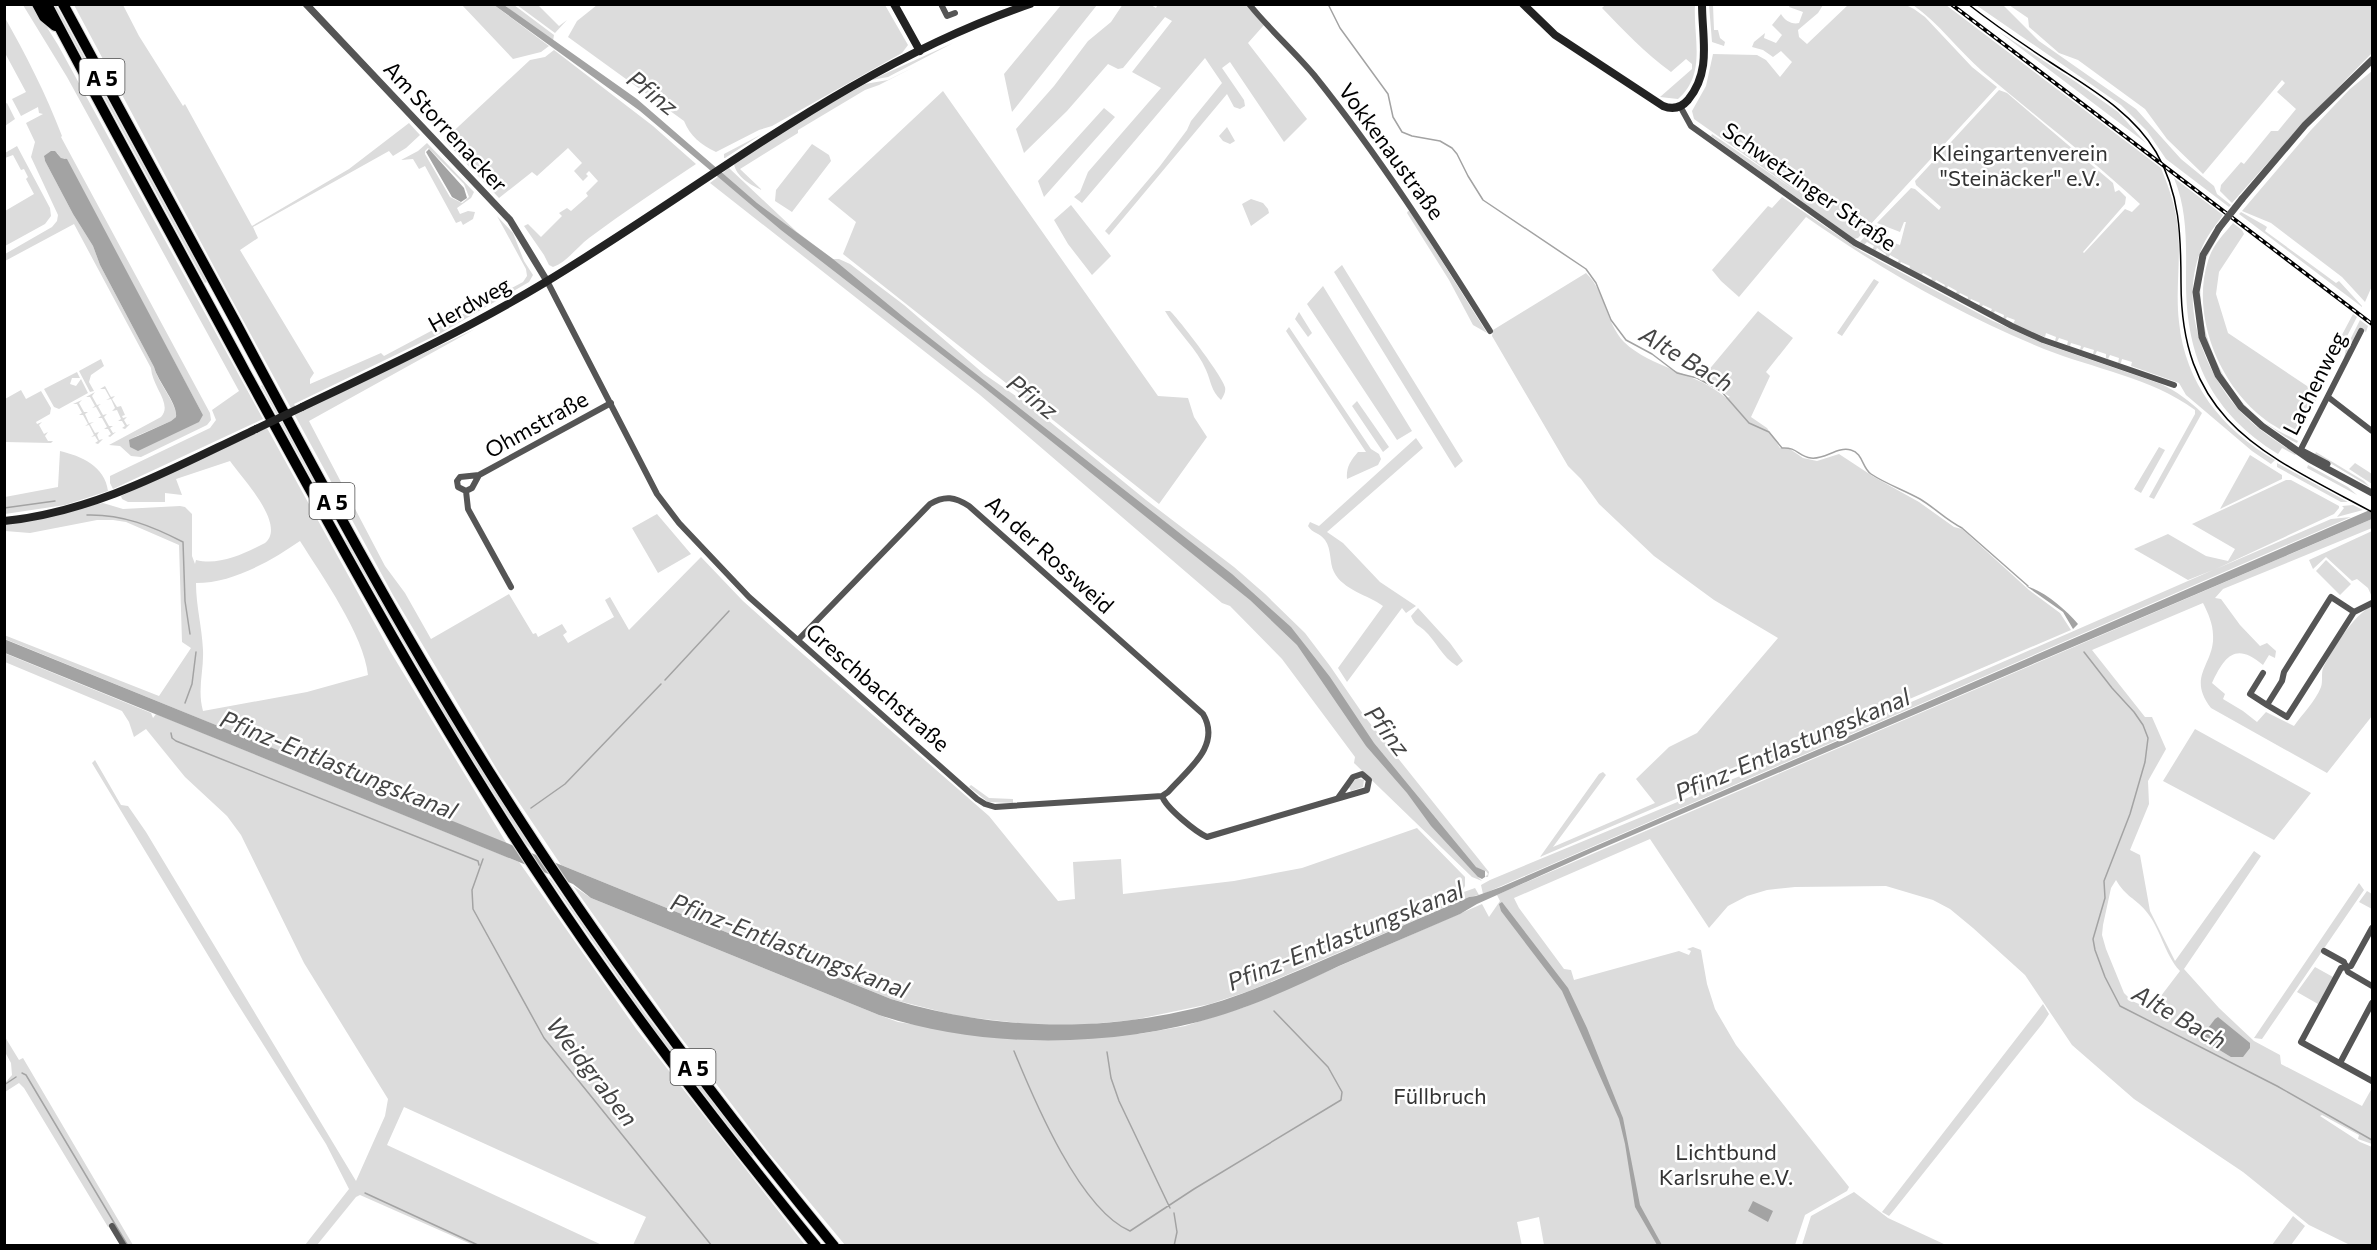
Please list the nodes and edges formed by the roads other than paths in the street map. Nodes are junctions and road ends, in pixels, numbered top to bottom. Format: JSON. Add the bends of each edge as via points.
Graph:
{"nodes":[{"id":1,"x":37,"y":4,"type":"edge"},
{"id":2,"x":47,"y":4,"type":"edge"},
{"id":3,"x":306,"y":4,"type":"edge"},
{"id":4,"x":894,"y":4,"type":"edge"},
{"id":5,"x":941,"y":4,"type":"edge"},
{"id":6,"x":1030,"y":4,"type":"edge"},
{"id":7,"x":1249,"y":4,"type":"edge"},
{"id":8,"x":1522,"y":4,"type":"edge"},
{"id":9,"x":1702,"y":4,"type":"edge"},
{"id":10,"x":65,"y":7,"type":"edge"},
{"id":11,"x":955,"y":13,"type":"dead end"},
{"id":12,"x":62,"y":32,"type":"junction"},
{"id":13,"x":920,"y":51,"type":"junction"},
{"id":14,"x":2373,"y":60,"type":"edge"},
{"id":15,"x":1680,"y":106,"type":"junction"},
{"id":16,"x":547,"y":281,"type":"junction"},
{"id":17,"x":1490,"y":331,"type":"dead end"},
{"id":18,"x":2361,"y":331,"type":"dead end"},
{"id":19,"x":2174,"y":385,"type":"dead end"},
{"id":20,"x":2328,"y":397,"type":"junction"},
{"id":21,"x":610,"y":403,"type":"junction"},
{"id":22,"x":2373,"y":431,"type":"edge"},
{"id":23,"x":2300,"y":451,"type":"junction"},
{"id":24,"x":479,"y":475,"type":"junction"},
{"id":25,"x":466,"y":491,"type":"junction"},
{"id":26,"x":2373,"y":493,"type":"edge"},
{"id":27,"x":4,"y":521,"type":"edge"},
{"id":28,"x":511,"y":587,"type":"dead end"},
{"id":29,"x":2373,"y":603,"type":"edge"},
{"id":30,"x":2354,"y":612,"type":"junction"},
{"id":31,"x":798,"y":640,"type":"junction"},
{"id":32,"x":2263,"y":673,"type":"dead end"},
{"id":33,"x":2267,"y":705,"type":"junction"},
{"id":34,"x":1162,"y":796,"type":"junction"},
{"id":35,"x":1338,"y":798,"type":"junction"},
{"id":36,"x":2373,"y":928,"type":"edge"},
{"id":37,"x":2324,"y":951,"type":"dead end"},
{"id":38,"x":2346,"y":967,"type":"junction"},
{"id":39,"x":2373,"y":986,"type":"edge"},
{"id":40,"x":2373,"y":1003,"type":"edge"},
{"id":41,"x":2340,"y":1063,"type":"junction"},
{"id":42,"x":2373,"y":1081,"type":"edge"},
{"id":43,"x":112,"y":1226,"type":"dead end"},
{"id":44,"x":124,"y":1245,"type":"edge"},
{"id":45,"x":816,"y":1245,"type":"edge"},
{"id":46,"x":834,"y":1245,"type":"edge"}],
"edges":[{"from":1,"to":12,"type":"highway"},
{"from":2,"to":12,"type":"highway","number":"A 5"},
{"from":3,"to":16,"type":"street","name":"Am Storrenacker","via":[[510,220]]},
{"from":4,"to":13,"type":"main road"},
{"from":5,"to":11,"type":"street","via":[[947,16]]},
{"from":6,"to":13,"type":"main road","name":"Herdweg"},
{"from":7,"to":17,"type":"street","name":"Vokkenaustraße","via":[[1313,74],[1433,238]]},
{"from":8,"to":15,"type":"main road","via":[[1555,36],[1666,108]]},
{"from":9,"to":15,"type":"main road","via":[[1703,67],[1693,92]]},
{"from":10,"to":46,"type":"highway","number":"A 5","via":[[391,608],[479,755],[561,882],[688,1061]]},
{"from":12,"to":45,"type":"highway","number":"A 5","via":[[377,611],[437,713],[537,872],[664,1053]]},
{"from":13,"to":16,"type":"main road","name":"Herdweg","via":[[815,107]]},
{"from":14,"to":23,"type":"street","bridge":true,"via":[[2298,133],[2241,199],[2203,255],[2197,283],[2198,319],[2208,353],[2223,383],[2247,413]]},
{"from":15,"to":19,"type":"street","name":"Schwetzinger Straße","via":[[1691,126],[1883,260],[2043,340]]},
{"from":16,"to":21,"type":"street","name":"Greschbachstraße"},
{"from":16,"to":27,"type":"main road","name":"Herdweg","bridge":true,"via":[[446,338],[104,499],[60,512]]},
{"from":18,"to":20,"type":"street","name":"Lachenweg"},
{"from":20,"to":22,"type":"street"},
{"from":20,"to":23,"type":"street","name":"Lachenweg"},
{"from":21,"to":24,"type":"street","name":"Ohmstraße"},
{"from":21,"to":31,"type":"street","name":"Greschbachstraße","via":[[668,509],[749,597]]},
{"from":23,"to":26,"type":"street"},
{"from":24,"to":25,"type":"street","name":"Ohmstraße"},
{"from":24,"to":25,"type":"street","name":"Ohmstraße","via":[[460,477],[457,483]]},
{"from":25,"to":28,"type":"street","name":"Ohmstraße","via":[[468,509]]},
{"from":29,"to":30,"type":"street"},
{"from":30,"to":33,"type":"street","via":[[2287,717]]},
{"from":30,"to":33,"type":"street","via":[[2331,597]]},
{"from":31,"to":34,"type":"street","name":"Greschbachstraße","via":[[985,804],[995,807]]},
{"from":31,"to":34,"type":"street","name":"An der Rossweid","via":[[930,504],[945,498],[956,499],[969,506],[1203,714],[1210,729],[1208,745]]},
{"from":32,"to":33,"type":"street","via":[[2250,694]]},
{"from":34,"to":35,"type":"street","via":[[1176,813],[1207,837]]},
{"from":35,"to":35,"type":"street","via":[[1353,777],[1362,774],[1369,780],[1367,790]]},
{"from":36,"to":38,"type":"street","via":[[2351,966]]},
{"from":37,"to":38,"type":"street"},
{"from":38,"to":39,"type":"street"},
{"from":38,"to":41,"type":"street","via":[[2341,968],[2301,1042]]},
{"from":40,"to":41,"type":"street"},
{"from":41,"to":42,"type":"street"},
{"from":43,"to":44,"type":"street"}]}
